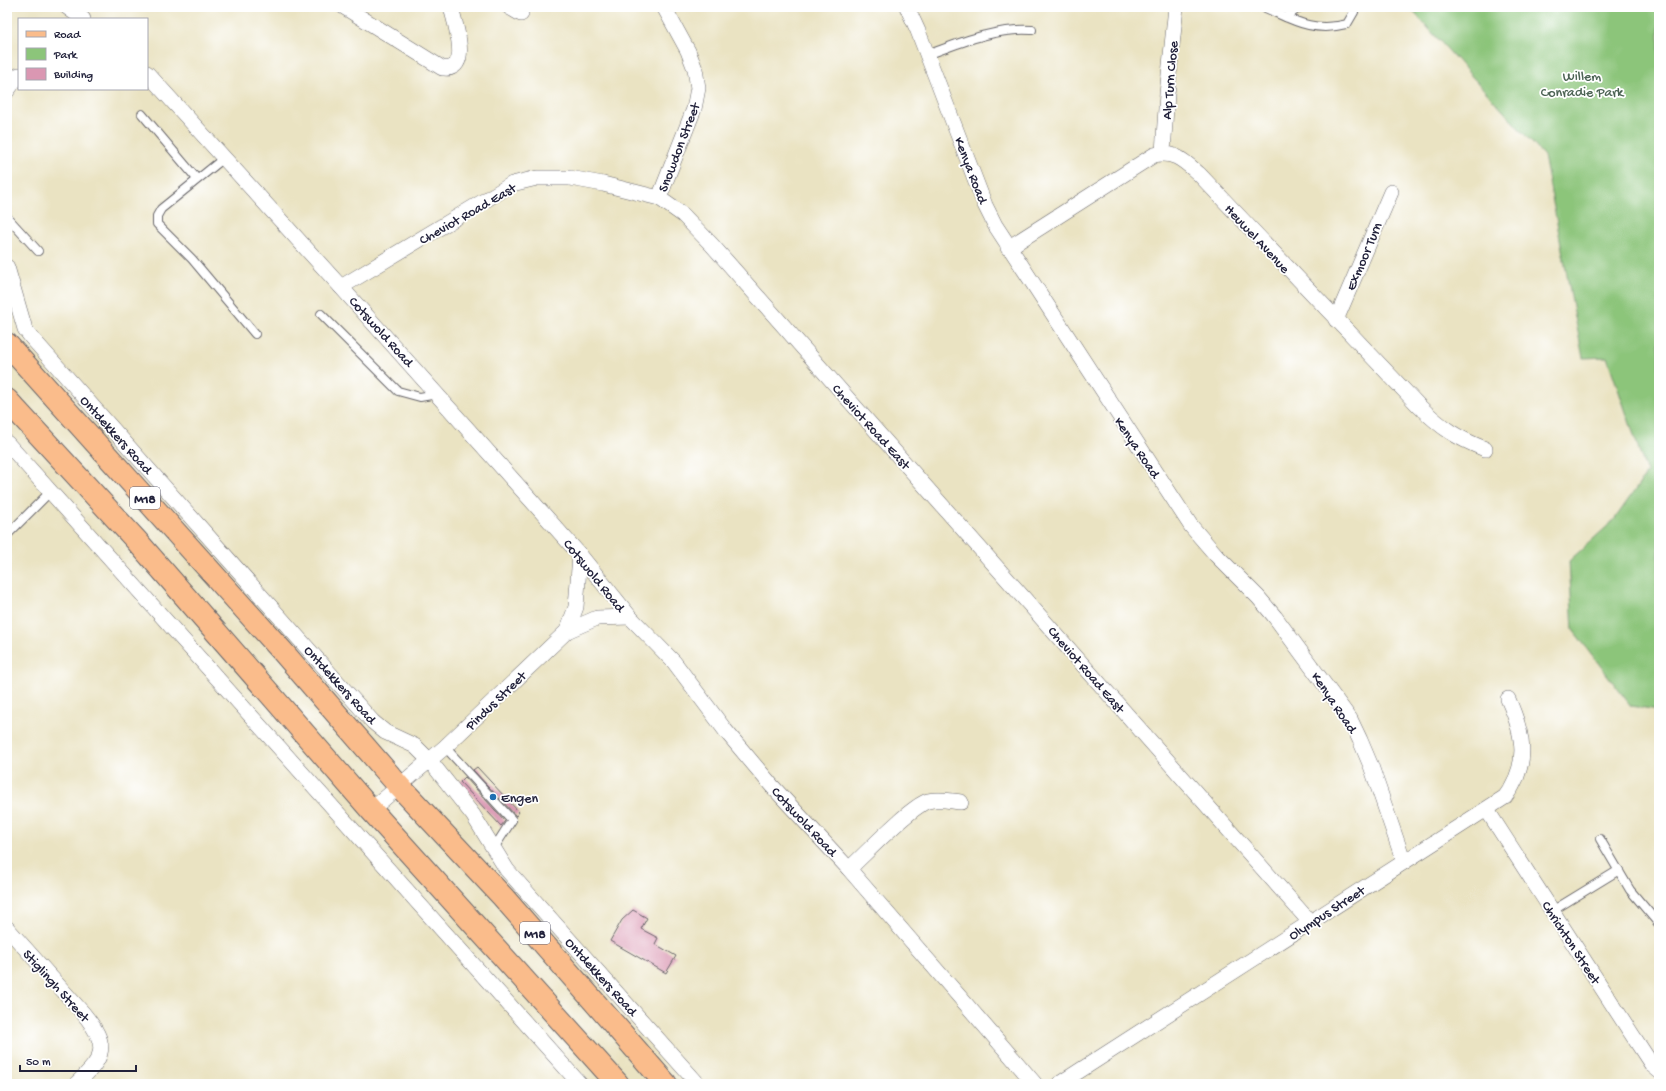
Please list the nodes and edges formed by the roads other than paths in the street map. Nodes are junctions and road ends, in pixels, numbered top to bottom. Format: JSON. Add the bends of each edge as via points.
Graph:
{"nodes":[{"id":1,"x":344,"y":7,"type":"edge"},
{"id":2,"x":451,"y":7,"type":"edge"},
{"id":3,"x":664,"y":7,"type":"edge"},
{"id":4,"x":907,"y":7,"type":"edge"},
{"id":5,"x":1176,"y":7,"type":"edge"},
{"id":6,"x":1263,"y":7,"type":"edge"},
{"id":7,"x":1300,"y":7,"type":"edge"},
{"id":8,"x":1351,"y":7,"type":"edge"},
{"id":9,"x":66,"y":12,"type":"edge"},
{"id":10,"x":1286,"y":17,"type":"junction"},
{"id":11,"x":81,"y":18,"type":"edge"},
{"id":12,"x":1032,"y":30,"type":"dead end"},
{"id":13,"x":927,"y":55,"type":"junction"},
{"id":14,"x":148,"y":74,"type":"edge"},
{"id":15,"x":18,"y":76,"type":"edge"},
{"id":16,"x":7,"y":91,"type":"edge"},
{"id":17,"x":142,"y":114,"type":"dead end"},
{"id":18,"x":1164,"y":152,"type":"junction"},
{"id":19,"x":224,"y":158,"type":"junction"},
{"id":20,"x":197,"y":179,"type":"junction"},
{"id":21,"x":1391,"y":192,"type":"dead end"},
{"id":22,"x":658,"y":198,"type":"junction"},
{"id":23,"x":7,"y":217,"type":"edge"},
{"id":24,"x":1008,"y":248,"type":"junction"},
{"id":25,"x":38,"y":251,"type":"dead end"},
{"id":26,"x":7,"y":266,"type":"edge"},
{"id":27,"x":341,"y":286,"type":"junction"},
{"id":28,"x":321,"y":314,"type":"dead end"},
{"id":29,"x":1336,"y":320,"type":"junction"},
{"id":30,"x":255,"y":334,"type":"dead end"},
{"id":31,"x":7,"y":344,"type":"edge"},
{"id":32,"x":437,"y":394,"type":"junction"},
{"id":33,"x":7,"y":400,"type":"edge"},
{"id":34,"x":7,"y":443,"type":"edge"},
{"id":35,"x":1485,"y":449,"type":"dead end"},
{"id":36,"x":50,"y":492,"type":"junction"},
{"id":37,"x":7,"y":535,"type":"edge"},
{"id":38,"x":580,"y":555,"type":"junction"},
{"id":39,"x":630,"y":617,"type":"junction"},
{"id":40,"x":567,"y":631,"type":"junction"},
{"id":41,"x":1508,"y":699,"type":"dead end"},
{"id":42,"x":445,"y":747,"type":"junction"},
{"id":43,"x":430,"y":761,"type":"junction"},
{"id":44,"x":399,"y":786,"type":"junction"},
{"id":45,"x":961,"y":802,"type":"dead end"},
{"id":46,"x":371,"y":810,"type":"junction"},
{"id":47,"x":1487,"y":810,"type":"junction"},
{"id":48,"x":1600,"y":839,"type":"dead end"},
{"id":49,"x":494,"y":848,"type":"junction"},
{"id":50,"x":1404,"y":862,"type":"junction"},
{"id":51,"x":849,"y":869,"type":"junction"},
{"id":52,"x":1618,"y":870,"type":"junction"},
{"id":53,"x":1552,"y":911,"type":"junction"},
{"id":54,"x":1310,"y":922,"type":"junction"},
{"id":55,"x":1658,"y":922,"type":"edge"},
{"id":56,"x":7,"y":928,"type":"edge"},
{"id":57,"x":1659,"y":1071,"type":"edge"},
{"id":58,"x":76,"y":1084,"type":"edge"},
{"id":59,"x":580,"y":1084,"type":"edge"},
{"id":60,"x":618,"y":1084,"type":"edge"},
{"id":61,"x":666,"y":1084,"type":"edge"},
{"id":62,"x":698,"y":1084,"type":"edge"},
{"id":63,"x":1035,"y":1084,"type":"edge"},
{"id":64,"x":1059,"y":1084,"type":"edge"}],
"edges":[{"from":1,"to":2,"type":"street","via":[[442,68],[452,68],[456,64],[460,48]]},
{"from":3,"to":22,"type":"street","name":"Snowdon Street","via":[[688,51],[695,69],[698,88],[694,109]]},
{"from":4,"to":13,"type":"street","name":"Kenya Road"},
{"from":5,"to":18,"type":"street","name":"Alp Turn Close"},
{"from":6,"to":10,"type":"lane"},
{"from":7,"to":10,"type":"lane"},
{"from":8,"to":10,"type":"lane","via":[[1354,12],[1351,19],[1347,24],[1336,27],[1303,25]]},
{"from":9,"to":11,"type":"street"},
{"from":12,"to":13,"type":"lane","via":[[965,41]]},
{"from":13,"to":24,"type":"street","name":"Kenya Road","via":[[985,205]]},
{"from":14,"to":19,"type":"street","name":"Cotswold Road"},
{"from":15,"to":16,"type":"street"},
{"from":17,"to":20,"type":"lane"},
{"from":18,"to":24,"type":"street","via":[[1154,155]]},
{"from":18,"to":29,"type":"street","name":"Heuwel Avenue","via":[[1187,163]]},
{"from":19,"to":20,"type":"lane"},
{"from":19,"to":27,"type":"street","name":"Cotswold Road"},
{"from":20,"to":30,"type":"lane","via":[[161,209],[157,216],[157,224],[192,259]]},
{"from":21,"to":29,"type":"street","name":"Exmoor Turn"},
{"from":22,"to":27,"type":"street","name":"Cheviot Road East","via":[[570,178],[537,178],[512,184]]},
{"from":22,"to":54,"type":"street","name":"Cheviot Road East","via":[[682,215],[712,245]]},
{"from":23,"to":25,"type":"lane"},
{"from":24,"to":50,"type":"street","name":"Kenya Road","via":[[1191,526],[1275,617],[1350,719],[1371,766]]},
{"from":26,"to":43,"type":"street","name":"Ontdekkers Road","via":[[25,329],[31,337],[373,722],[385,732],[415,746]]},
{"from":27,"to":32,"type":"street","name":"Cotswold Road"},
{"from":28,"to":32,"type":"lane","via":[[398,391],[420,397]]},
{"from":29,"to":35,"type":"street","name":"Heuwel Avenue","via":[[1436,422],[1456,437]]},
{"from":31,"to":44,"type":"main road","name":"Ontdekkers Road","number":"M18"},
{"from":32,"to":38,"type":"street","name":"Cotswold Road"},
{"from":33,"to":46,"type":"main road","number":"M18","via":[[136,540]]},
{"from":34,"to":36,"type":"street"},
{"from":36,"to":37,"type":"lane"},
{"from":36,"to":59,"type":"street"},
{"from":38,"to":39,"type":"street","name":"Cotswold Road"},
{"from":38,"to":40,"type":"street","via":[[576,607]]},
{"from":39,"to":40,"type":"street","name":"Pindus Street","via":[[597,618]]},
{"from":39,"to":51,"type":"street","name":"Cotswold Road","via":[[674,662],[725,730],[772,786]]},
{"from":40,"to":42,"type":"street","name":"Pindus Street"},
{"from":41,"to":47,"type":"street","name":"Olympus Street","via":[[1519,724],[1523,744],[1520,767],[1511,790]]},
{"from":42,"to":43,"type":"street","name":"Pindus Street"},
{"from":42,"to":49,"type":"lane","via":[[511,818],[512,822]]},
{"from":43,"to":44,"type":"street","name":"Pindus Street"},
{"from":43,"to":49,"type":"street","name":"Ontdekkers Road","via":[[473,815]]},
{"from":44,"to":46,"type":"street","name":"Pindus Street"},
{"from":44,"to":61,"type":"main road","name":"Ontdekkers Road","number":"M18","via":[[503,897]]},
{"from":45,"to":51,"type":"street","via":[[938,799],[926,802],[910,812]]},
{"from":46,"to":60,"type":"main road","number":"M18"},
{"from":47,"to":50,"type":"street","name":"Olympus Street"},
{"from":47,"to":53,"type":"street","name":"Chrichton Street"},
{"from":48,"to":52,"type":"lane"},
{"from":49,"to":62,"type":"street","name":"Ontdekkers Road","via":[[507,870]]},
{"from":50,"to":54,"type":"street","name":"Olympus Street"},
{"from":51,"to":63,"type":"street","name":"Cotswold Road"},
{"from":52,"to":53,"type":"lane"},
{"from":52,"to":55,"type":"lane","via":[[1630,890]]},
{"from":53,"to":57,"type":"street","name":"Chrichton Street","via":[[1642,1051]]},
{"from":54,"to":64,"type":"street","name":"Olympus Street"},
{"from":56,"to":58,"type":"street","name":"Stiglingh Street","via":[[88,1018],[99,1037],[100,1057],[96,1066]]}]}
